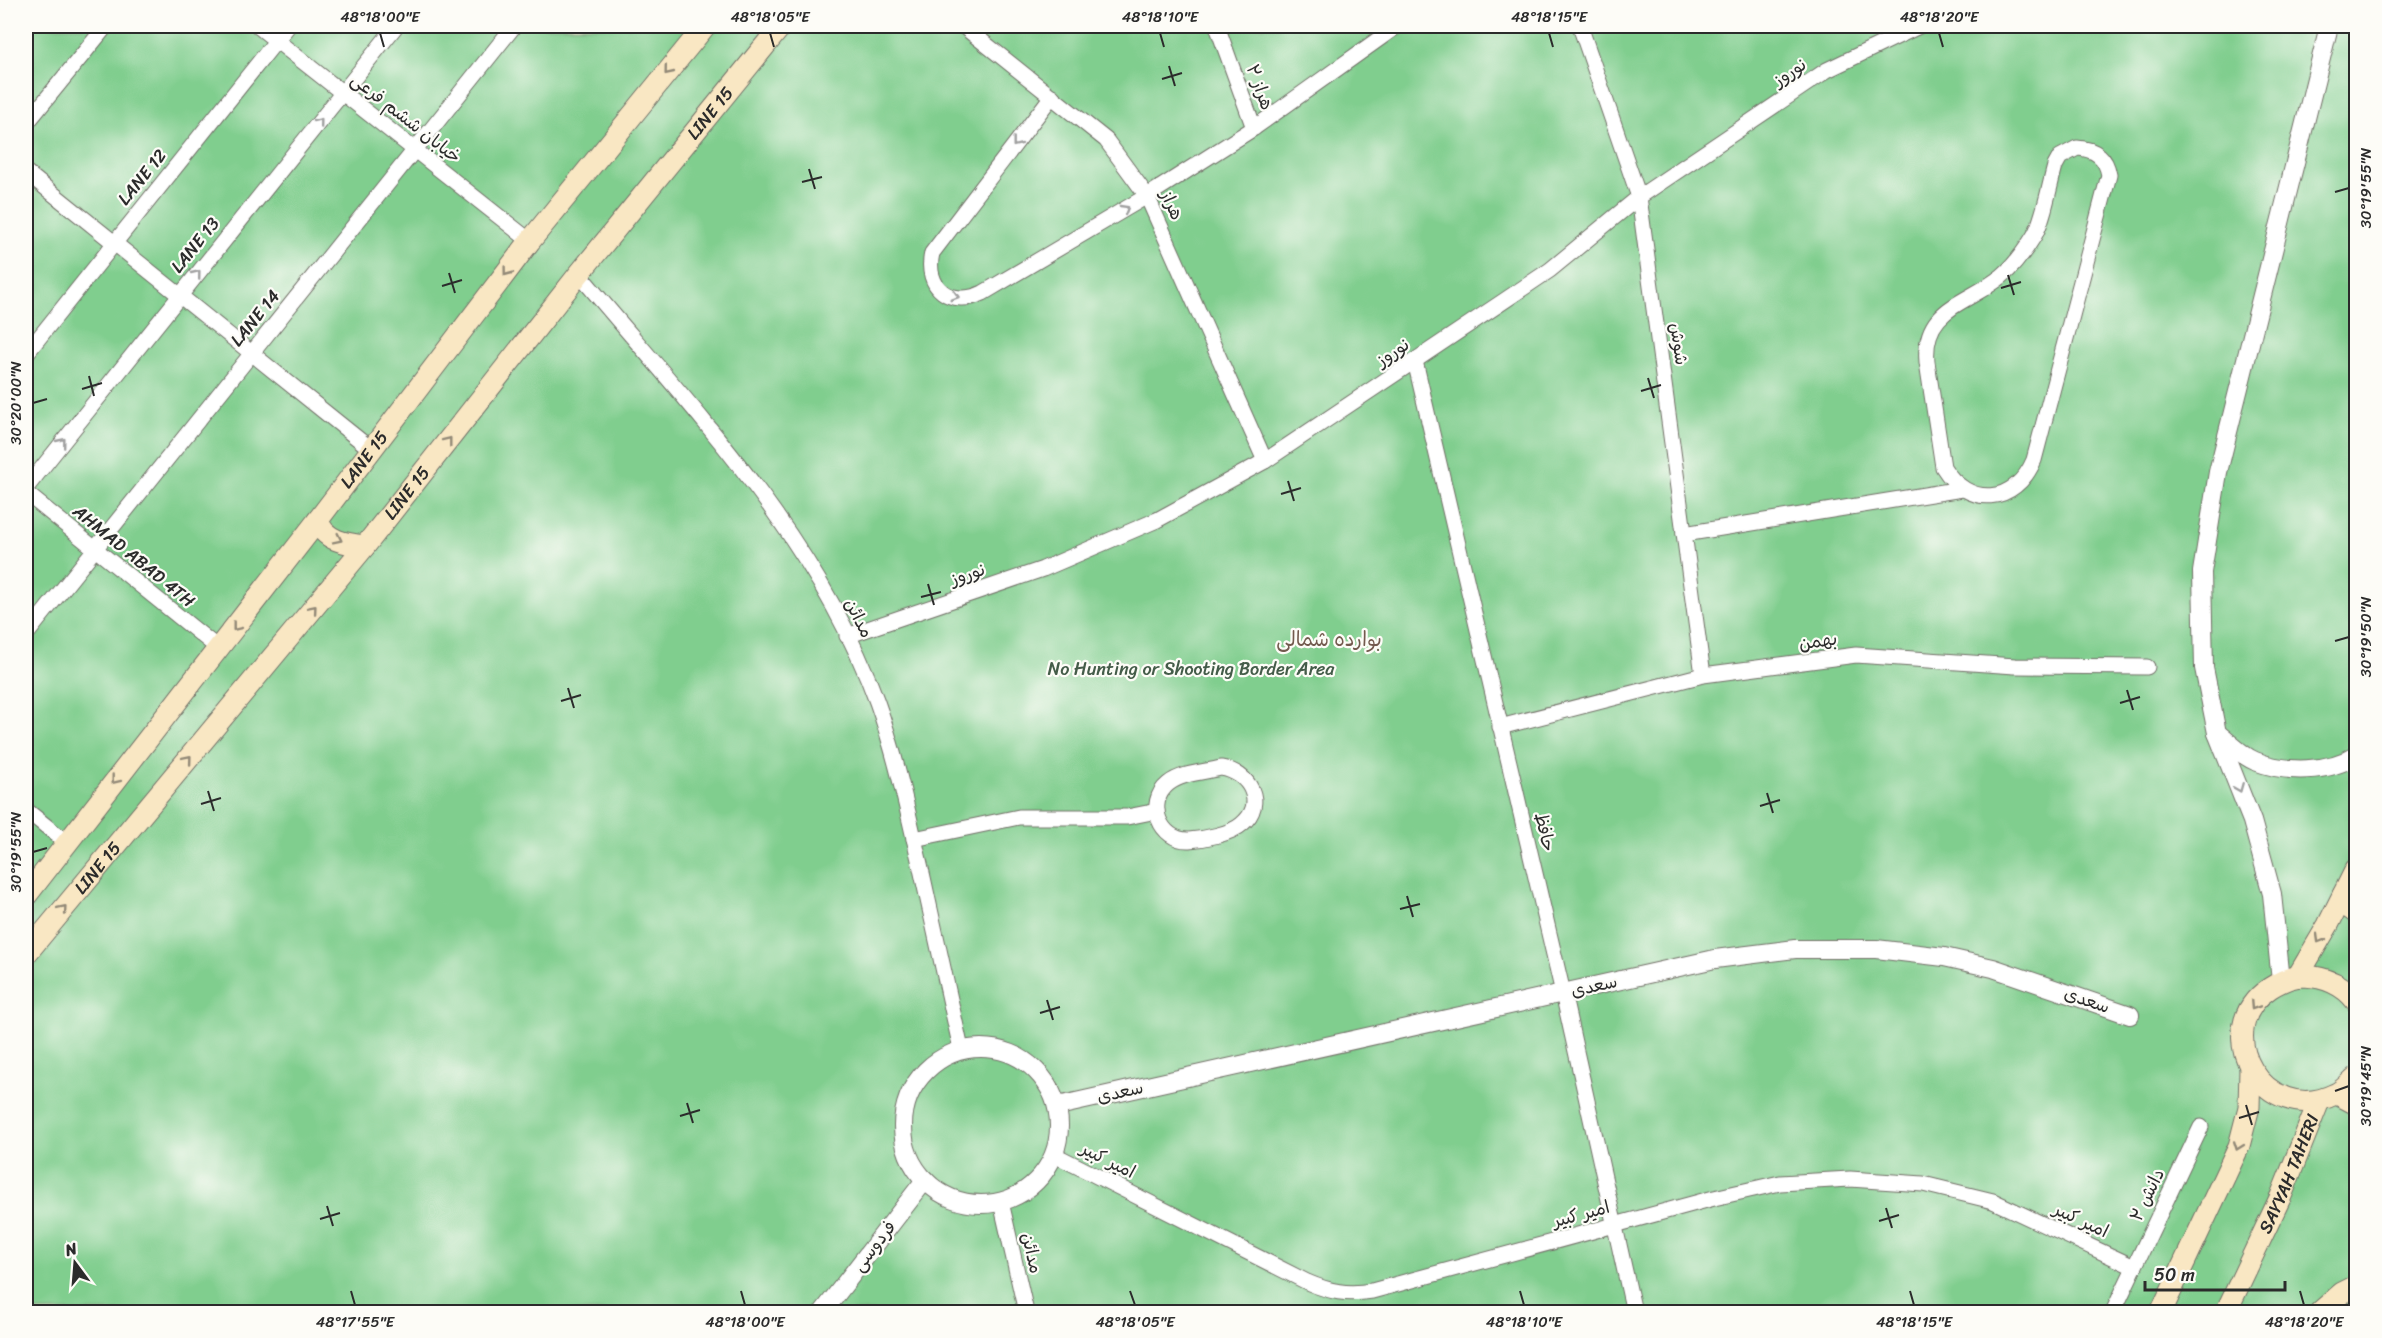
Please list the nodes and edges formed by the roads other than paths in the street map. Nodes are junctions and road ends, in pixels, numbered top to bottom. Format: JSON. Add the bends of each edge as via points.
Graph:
{"nodes":[{"id":1,"x":106,"y":26,"type":"edge"},
{"id":2,"x":258,"y":26,"type":"edge"},
{"id":3,"x":288,"y":26,"type":"edge"},
{"id":4,"x":396,"y":26,"type":"edge"},
{"id":5,"x":514,"y":26,"type":"edge"},
{"id":6,"x":781,"y":26,"type":"edge"},
{"id":7,"x":963,"y":26,"type":"edge"},
{"id":8,"x":1217,"y":26,"type":"edge"},
{"id":9,"x":1397,"y":26,"type":"edge"},
{"id":10,"x":1580,"y":26,"type":"edge"},
{"id":11,"x":1919,"y":26,"type":"edge"},
{"id":12,"x":2329,"y":26,"type":"edge"},
{"id":13,"x":698,"y":28,"type":"edge"},
{"id":14,"x":277,"y":40,"type":"junction"},
{"id":15,"x":342,"y":92,"type":"junction"},
{"id":16,"x":1052,"y":96,"type":"junction"},
{"id":17,"x":26,"y":123,"type":"edge"},
{"id":18,"x":1254,"y":128,"type":"junction"},
{"id":19,"x":415,"y":149,"type":"junction"},
{"id":20,"x":26,"y":172,"type":"edge"},
{"id":21,"x":1147,"y":196,"type":"junction"},
{"id":22,"x":1639,"y":196,"type":"junction"},
{"id":23,"x":530,"y":241,"type":"junction"},
{"id":24,"x":114,"y":243,"type":"junction"},
{"id":25,"x":579,"y":274,"type":"junction"},
{"id":26,"x":180,"y":296,"type":"junction"},
{"id":27,"x":251,"y":353,"type":"junction"},
{"id":28,"x":26,"y":354,"type":"edge"},
{"id":29,"x":1415,"y":361,"type":"junction"},
{"id":30,"x":372,"y":450,"type":"junction"},
{"id":31,"x":1266,"y":461,"type":"junction"},
{"id":32,"x":26,"y":488,"type":"edge"},
{"id":33,"x":1962,"y":489,"type":"junction"},
{"id":34,"x":26,"y":493,"type":"edge"},
{"id":35,"x":318,"y":520,"type":"junction"},
{"id":36,"x":1684,"y":534,"type":"junction"},
{"id":37,"x":365,"y":546,"type":"junction"},
{"id":38,"x":94,"y":549,"type":"junction"},
{"id":39,"x":26,"y":635,"type":"edge"},
{"id":40,"x":847,"y":636,"type":"junction"},
{"id":41,"x":219,"y":649,"type":"junction"},
{"id":42,"x":2147,"y":667,"type":"dead end"},
{"id":43,"x":1703,"y":675,"type":"junction"},
{"id":44,"x":1500,"y":728,"type":"junction"},
{"id":45,"x":2217,"y":733,"type":"junction"},
{"id":46,"x":2356,"y":755,"type":"edge"},
{"id":47,"x":26,"y":810,"type":"edge"},
{"id":48,"x":1157,"y":811,"type":"junction"},
{"id":49,"x":914,"y":839,"type":"junction"},
{"id":50,"x":66,"y":843,"type":"junction"},
{"id":51,"x":2356,"y":869,"type":"edge"},
{"id":52,"x":2343,"y":895,"type":"junction"},
{"id":53,"x":26,"y":896,"type":"edge"},
{"id":54,"x":2356,"y":913,"type":"edge"},
{"id":55,"x":26,"y":954,"type":"edge"},
{"id":56,"x":2290,"y":979,"type":"junction"},
{"id":57,"x":1563,"y":993,"type":"junction"},
{"id":58,"x":2356,"y":998,"type":"edge"},
{"id":59,"x":2130,"y":1015,"type":"dead end"},
{"id":60,"x":962,"y":1049,"type":"junction"},
{"id":61,"x":2250,"y":1068,"type":"junction"},
{"id":62,"x":2356,"y":1077,"type":"edge"},
{"id":63,"x":2328,"y":1097,"type":"junction"},
{"id":64,"x":2356,"y":1104,"type":"edge"},
{"id":65,"x":1058,"y":1106,"type":"junction"},
{"id":66,"x":2201,"y":1127,"type":"dead end"},
{"id":67,"x":1055,"y":1155,"type":"junction"},
{"id":68,"x":925,"y":1180,"type":"junction"},
{"id":69,"x":1001,"y":1202,"type":"junction"},
{"id":70,"x":1614,"y":1225,"type":"junction"},
{"id":71,"x":2134,"y":1267,"type":"junction"},
{"id":72,"x":2356,"y":1286,"type":"edge"},
{"id":73,"x":824,"y":1312,"type":"edge"},
{"id":74,"x":1026,"y":1312,"type":"edge"},
{"id":75,"x":1634,"y":1312,"type":"edge"},
{"id":76,"x":2113,"y":1312,"type":"edge"},
{"id":77,"x":2162,"y":1312,"type":"edge"},
{"id":78,"x":2226,"y":1312,"type":"edge"},
{"id":79,"x":2320,"y":1312,"type":"edge"}],
"edges":[{"from":1,"to":17,"type":"street"},
{"from":2,"to":14,"type":"street","name":"خیابان ششم فرعی"},
{"from":3,"to":14,"type":"street","name":"LANE 12"},
{"from":4,"to":15,"type":"street","name":"LANE 13"},
{"from":5,"to":19,"type":"street","name":"LANE 14"},
{"from":6,"to":25,"type":"main road","name":"LINE 15"},
{"from":7,"to":16,"type":"street","name":"هراز"},
{"from":8,"to":18,"type":"street","name":"هراز ۲"},
{"from":9,"to":18,"type":"street"},
{"from":10,"to":22,"type":"street","name":"شوش"},
{"from":11,"to":22,"type":"street","name":"نوروز","via":[[1827,70]]},
{"from":12,"to":45,"type":"street","via":[[2216,483],[2202,572],[2204,668]]},
{"from":13,"to":23,"type":"main road","name":"LANE 15","one_way":true},
{"from":14,"to":15,"type":"street","name":"خیابان ششم فرعی"},
{"from":14,"to":24,"type":"street","name":"LANE 12"},
{"from":15,"to":19,"type":"street","name":"خیابان ششم فرعی"},
{"from":26,"to":15,"type":"street","name":"LANE 13","one_way":true},
{"from":16,"to":21,"type":"street","name":"هراز","via":[[1106,140]]},
{"from":16,"to":21,"type":"street","one_way":true,"via":[[932,253],[931,274],[943,292],[963,299],[983,293]]},
{"from":18,"to":21,"type":"street"},
{"from":19,"to":23,"type":"street","name":"خیابان ششم فرعی"},
{"from":19,"to":27,"type":"street","name":"LANE 14"},
{"from":20,"to":24,"type":"street"},
{"from":21,"to":31,"type":"street","name":"هراز"},
{"from":22,"to":29,"type":"street","name":"نوروز","via":[[1550,270]]},
{"from":22,"to":36,"type":"street","name":"شوش"},
{"from":23,"to":30,"type":"main road","name":"LANE 15","one_way":true},
{"from":24,"to":26,"type":"street"},
{"from":24,"to":28,"type":"street","name":"LANE 12"},
{"from":37,"to":25,"type":"main road","name":"LINE 15","one_way":true},
{"from":25,"to":40,"type":"street","name":"مدائن","via":[[746,472],[802,551]]},
{"from":26,"to":27,"type":"street"},
{"from":32,"to":26,"type":"street","name":"LANE 13","one_way":true},
{"from":27,"to":30,"type":"street"},
{"from":27,"to":38,"type":"street","name":"LANE 14"},
{"from":29,"to":31,"type":"street","name":"نوروز"},
{"from":29,"to":44,"type":"street","name":"حافظ"},
{"from":30,"to":35,"type":"main road","name":"LANE 15"},
{"from":31,"to":40,"type":"street","name":"نوروز","via":[[1157,520],[1043,569]]},
{"from":33,"to":33,"type":"street","via":[[1976,495],[2005,493],[2028,474],[2034,460],[2108,185],[2108,166],[2095,152],[2077,148],[2060,157],[2036,234],[2004,275],[1947,309],[1929,333],[1927,355],[1943,467],[1950,480]]},
{"from":33,"to":36,"type":"street"},
{"from":34,"to":38,"type":"street","name":"AHMAD ABAD 4TH"},
{"from":35,"to":37,"type":"main road","one_way":true,"via":[[336,540]]},
{"from":35,"to":41,"type":"main road","name":"LANE 15","one_way":true},
{"from":36,"to":43,"type":"street","name":"شوش"},
{"from":55,"to":37,"type":"main road","name":"LINE 15","one_way":true},
{"from":38,"to":39,"type":"street","name":"LANE 14"},
{"from":38,"to":41,"type":"street","name":"AHMAD ABAD 4TH"},
{"from":40,"to":49,"type":"street","name":"مدائن","via":[[880,712]]},
{"from":41,"to":50,"type":"main road","name":"LANE 15","one_way":true},
{"from":42,"to":43,"type":"street","name":"بهمن","via":[[2015,666],[1856,655]]},
{"from":43,"to":44,"type":"street","name":"بهمن"},
{"from":44,"to":57,"type":"street","name":"حافظ"},
{"from":45,"to":46,"type":"street","via":[[2254,761],[2291,769],[2320,767]]},
{"from":45,"to":56,"type":"street","one_way":true,"via":[[2252,821]]},
{"from":47,"to":50,"type":"street"},
{"from":48,"to":48,"type":"street","via":[[1165,830],[1182,840],[1193,840],[1236,829],[1245,822],[1254,803],[1253,792],[1241,774],[1221,768],[1168,784],[1161,791]]},
{"from":48,"to":49,"type":"street","via":[[1126,817],[1019,817]]},
{"from":49,"to":60,"type":"street","name":"مدائن"},
{"from":50,"to":53,"type":"main road","name":"LANE 15"},
{"from":51,"to":52,"type":"main road"},
{"from":52,"to":54,"type":"main road"},
{"from":52,"to":56,"type":"main road","one_way":true},
{"from":56,"to":58,"type":"main road","via":[[2319,977]]},
{"from":56,"to":61,"type":"main road","one_way":true,"via":[[2262,993],[2249,1011],[2243,1033]]},
{"from":57,"to":59,"type":"street","name":"سعدی","via":[[1715,959],[1795,950],[1876,949],[1944,957],[1993,968]]},
{"from":57,"to":65,"type":"street","name":"سعدی"},
{"from":57,"to":70,"type":"street","name":"حافظ"},
{"from":60,"to":65,"type":"street","via":[[986,1047],[1010,1053],[1032,1065],[1048,1084]]},
{"from":60,"to":68,"type":"street","via":[[939,1060],[920,1076],[908,1097],[902,1121],[905,1146],[914,1168]]},
{"from":61,"to":63,"type":"main road","via":[[2262,1084],[2279,1096],[2299,1101]]},
{"from":61,"to":77,"type":"main road","one_way":true,"via":[[2249,1107],[2239,1146]]},
{"from":62,"to":63,"type":"main road"},
{"from":63,"to":64,"type":"main road"},
{"from":63,"to":78,"type":"main road","name":"SAYYAH TAHERI"},
{"from":65,"to":67,"type":"street","via":[[1060,1131]]},
{"from":66,"to":71,"type":"street","name":"دانش ۲"},
{"from":67,"to":69,"type":"street","via":[[1042,1176],[1023,1192]]},
{"from":67,"to":70,"type":"street","name":"امیر کبیر","via":[[1307,1282],[1328,1291],[1350,1294]]},
{"from":68,"to":69,"type":"street","via":[[952,1199],[976,1204]]},
{"from":68,"to":73,"type":"street","name":"فردوسی"},
{"from":69,"to":74,"type":"street","name":"مدائن"},
{"from":70,"to":71,"type":"street","name":"امیر کبیر","via":[[1780,1183],[1850,1179],[1913,1184],[1993,1201]]},
{"from":70,"to":75,"type":"street","name":"حافظ"},
{"from":71,"to":76,"type":"street","name":"دانش ۲"},
{"from":72,"to":79,"type":"main road"}]}
